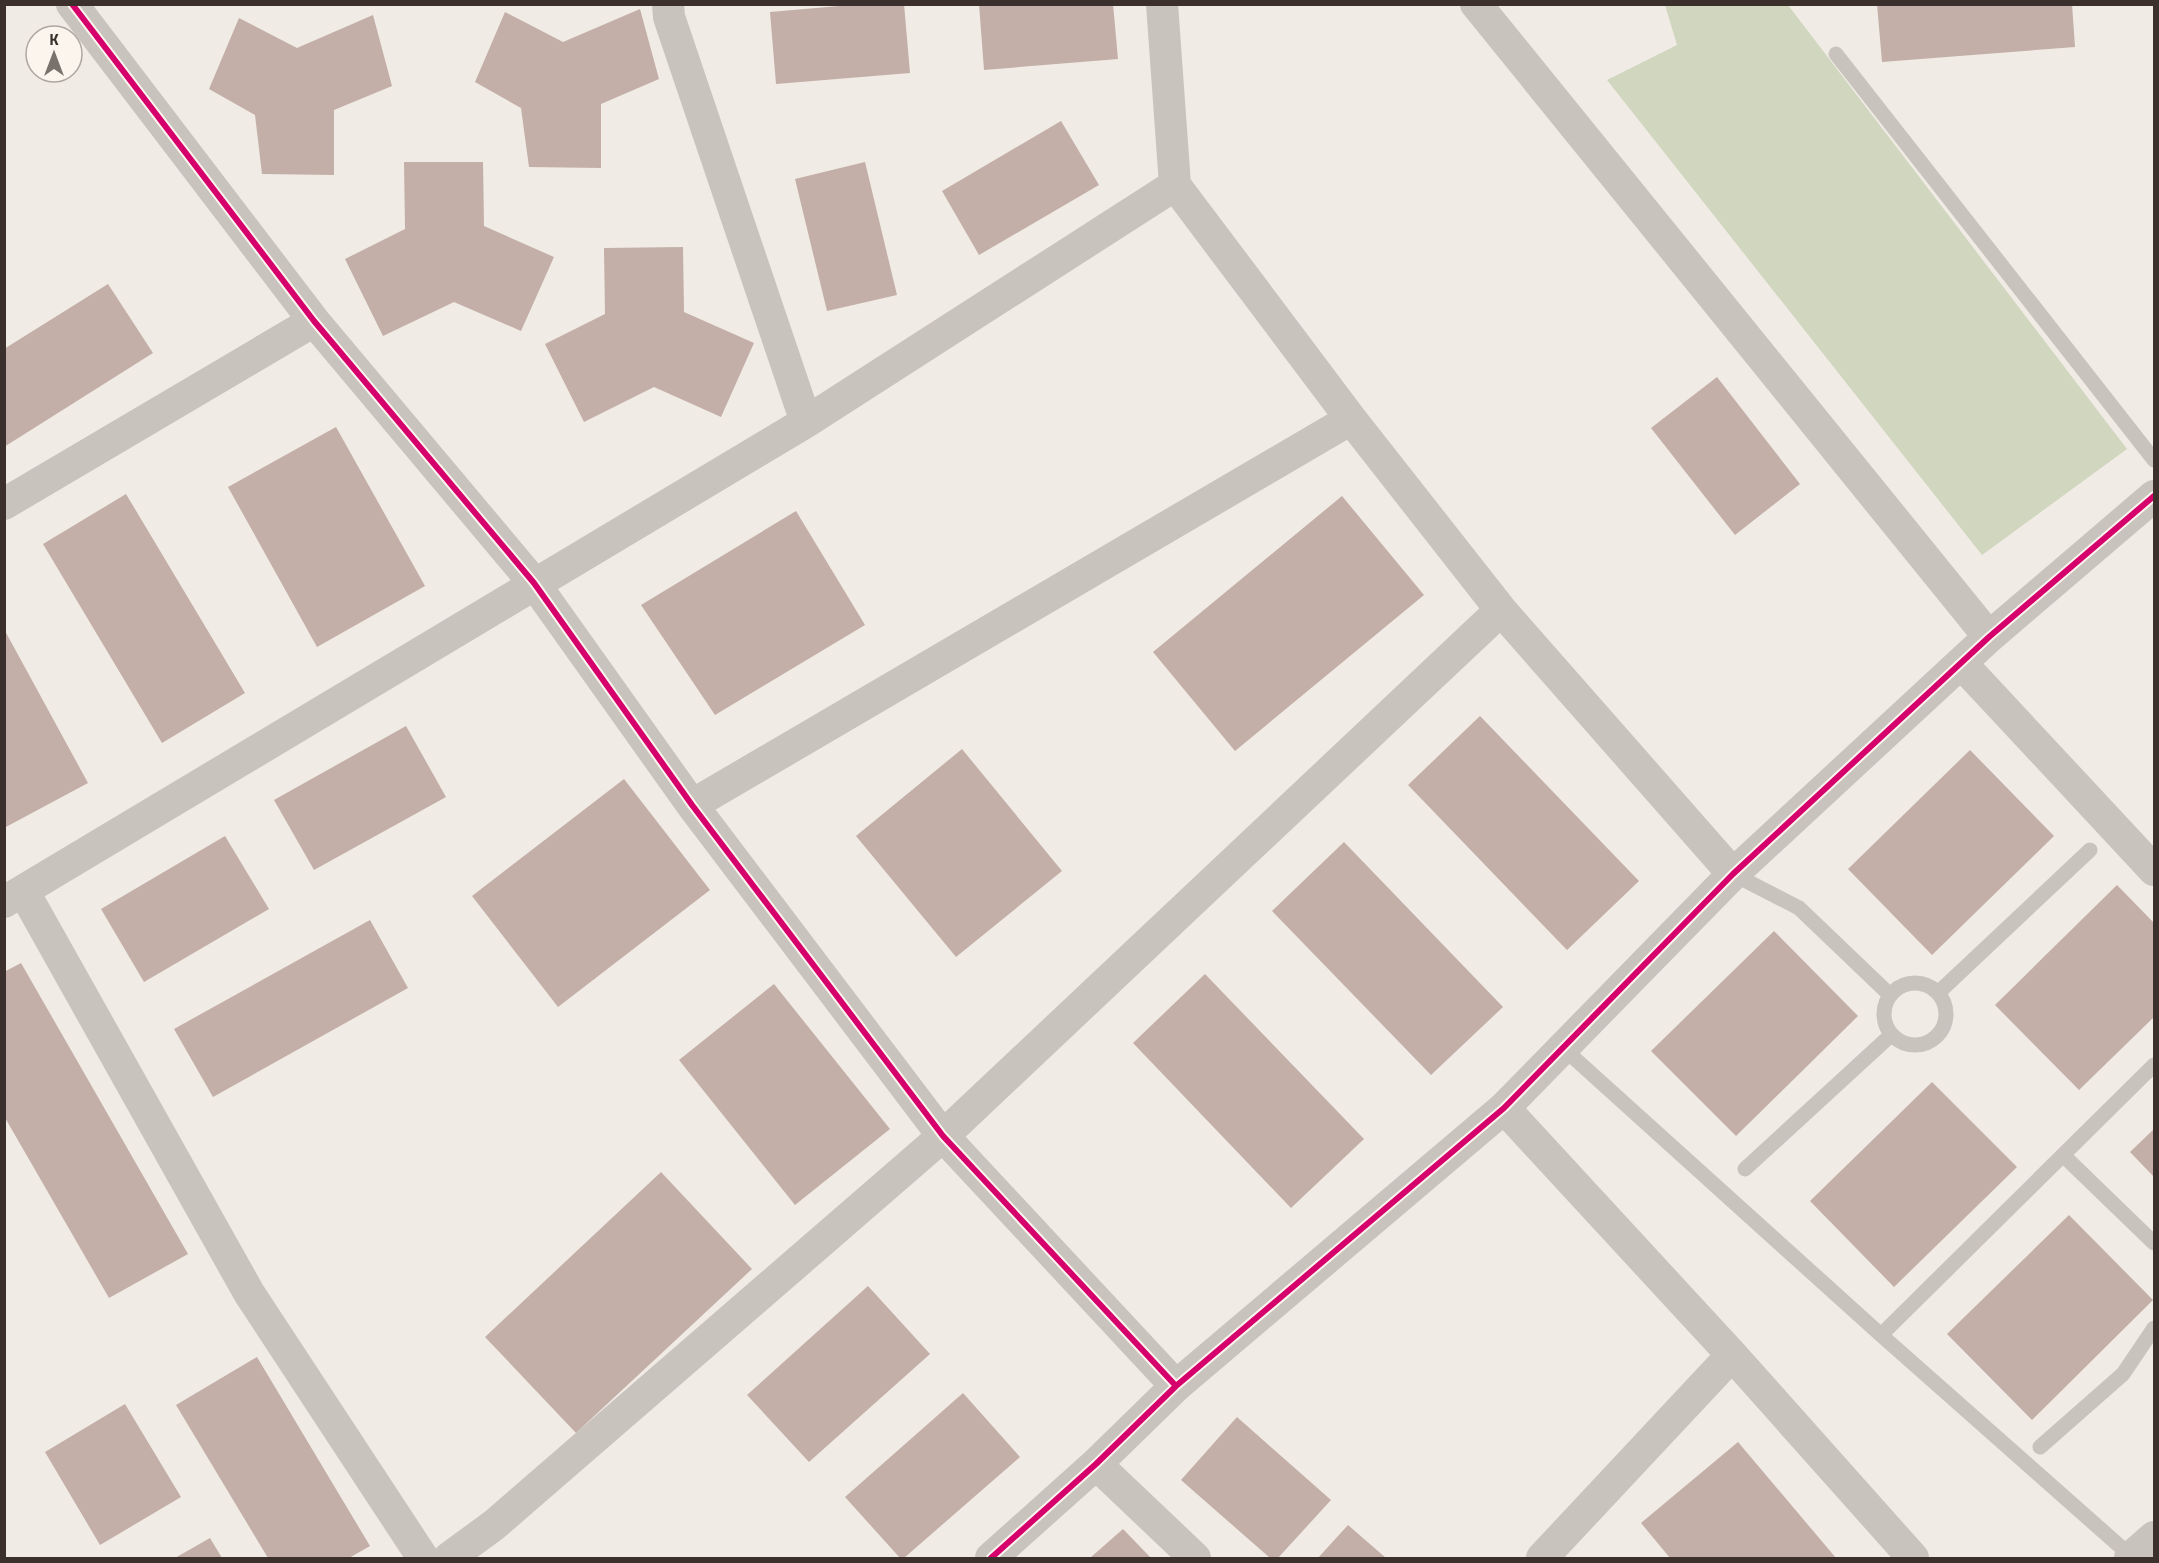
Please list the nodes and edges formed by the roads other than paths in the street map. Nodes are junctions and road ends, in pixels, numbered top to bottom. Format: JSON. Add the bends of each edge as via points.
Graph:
{"nodes":[{"id":1,"x":72,"y":4,"type":"edge"},
{"id":2,"x":668,"y":4,"type":"edge"},
{"id":3,"x":1162,"y":4,"type":"edge"},
{"id":4,"x":1476,"y":4,"type":"edge"},
{"id":5,"x":1836,"y":54,"type":"dead end"},
{"id":6,"x":1175,"y":185,"type":"junction"},
{"id":7,"x":314,"y":321,"type":"junction"},
{"id":8,"x":1352,"y":419,"type":"junction"},
{"id":9,"x":806,"y":422,"type":"junction"},
{"id":10,"x":2154,"y":460,"type":"edge"},
{"id":11,"x":2154,"y":496,"type":"edge"},
{"id":12,"x":4,"y":504,"type":"edge"},
{"id":13,"x":534,"y":583,"type":"junction"},
{"id":14,"x":1501,"y":610,"type":"junction"},
{"id":15,"x":1989,"y":637,"type":"junction"},
{"id":16,"x":1961,"y":663,"type":"junction"},
{"id":17,"x":692,"y":805,"type":"junction"},
{"id":18,"x":2090,"y":850,"type":"dead end"},
{"id":19,"x":2154,"y":870,"type":"edge"},
{"id":20,"x":1733,"y":874,"type":"junction"},
{"id":21,"x":14,"y":897,"type":"edge"},
{"id":22,"x":1938,"y":993,"type":"junction"},
{"id":23,"x":1890,"y":995,"type":"junction"},
{"id":24,"x":1891,"y":1035,"type":"junction"},
{"id":25,"x":1563,"y":1047,"type":"junction"},
{"id":26,"x":2154,"y":1065,"type":"edge"},
{"id":27,"x":1504,"y":1108,"type":"junction"},
{"id":28,"x":943,"y":1136,"type":"junction"},
{"id":29,"x":2064,"y":1156,"type":"junction"},
{"id":30,"x":1745,"y":1169,"type":"dead end"},
{"id":31,"x":2154,"y":1243,"type":"edge"},
{"id":32,"x":2154,"y":1328,"type":"edge"},
{"id":33,"x":1881,"y":1335,"type":"junction"},
{"id":34,"x":1732,"y":1355,"type":"junction"},
{"id":35,"x":1176,"y":1386,"type":"junction"},
{"id":36,"x":2040,"y":1447,"type":"dead end"},
{"id":37,"x":1096,"y":1464,"type":"junction"},
{"id":38,"x":2139,"y":1551,"type":"edge"},
{"id":39,"x":423,"y":1558,"type":"edge"},
{"id":40,"x":449,"y":1558,"type":"edge"},
{"id":41,"x":991,"y":1558,"type":"edge"},
{"id":42,"x":1194,"y":1558,"type":"edge"},
{"id":43,"x":1542,"y":1558,"type":"edge"},
{"id":44,"x":1913,"y":1558,"type":"edge"}],
"edges":[{"from":1,"to":7,"type":"street"},
{"from":2,"to":9,"type":"street","via":[[669,17]]},
{"from":3,"to":6,"type":"street"},
{"from":4,"to":15,"type":"street"},
{"from":5,"to":10,"type":"lane"},
{"from":6,"to":8,"type":"street"},
{"from":6,"to":9,"type":"street"},
{"from":7,"to":12,"type":"street"},
{"from":7,"to":13,"type":"street"},
{"from":8,"to":14,"type":"street"},
{"from":8,"to":17,"type":"street"},
{"from":9,"to":13,"type":"street"},
{"from":11,"to":15,"type":"street"},
{"from":13,"to":17,"type":"street"},
{"from":13,"to":21,"type":"street"},
{"from":14,"to":20,"type":"street"},
{"from":14,"to":28,"type":"street"},
{"from":15,"to":16,"type":"street"},
{"from":16,"to":19,"type":"street"},
{"from":16,"to":20,"type":"street"},
{"from":17,"to":28,"type":"street"},
{"from":18,"to":22,"type":"lane"},
{"from":20,"to":23,"type":"lane","via":[[1799,908]]},
{"from":20,"to":25,"type":"street"},
{"from":21,"to":39,"type":"street","via":[[249,1293]]},
{"from":22,"to":23,"type":"lane","via":[[1919,983],[1907,984]]},
{"from":22,"to":24,"type":"lane","via":[[1946,1012],[1945,1023],[1932,1040],[1911,1045]]},
{"from":23,"to":24,"type":"lane","via":[[1883,1016]]},
{"from":24,"to":30,"type":"lane"},
{"from":25,"to":27,"type":"street"},
{"from":25,"to":33,"type":"lane"},
{"from":26,"to":29,"type":"lane"},
{"from":27,"to":34,"type":"street"},
{"from":27,"to":35,"type":"street"},
{"from":28,"to":35,"type":"street"},
{"from":28,"to":40,"type":"street","via":[[494,1525]]},
{"from":29,"to":31,"type":"lane"},
{"from":29,"to":33,"type":"lane"},
{"from":32,"to":36,"type":"lane","via":[[2123,1374]]},
{"from":33,"to":38,"type":"lane"},
{"from":34,"to":43,"type":"street"},
{"from":34,"to":44,"type":"street"},
{"from":35,"to":37,"type":"street"},
{"from":37,"to":41,"type":"street"},
{"from":37,"to":42,"type":"street"}]}
